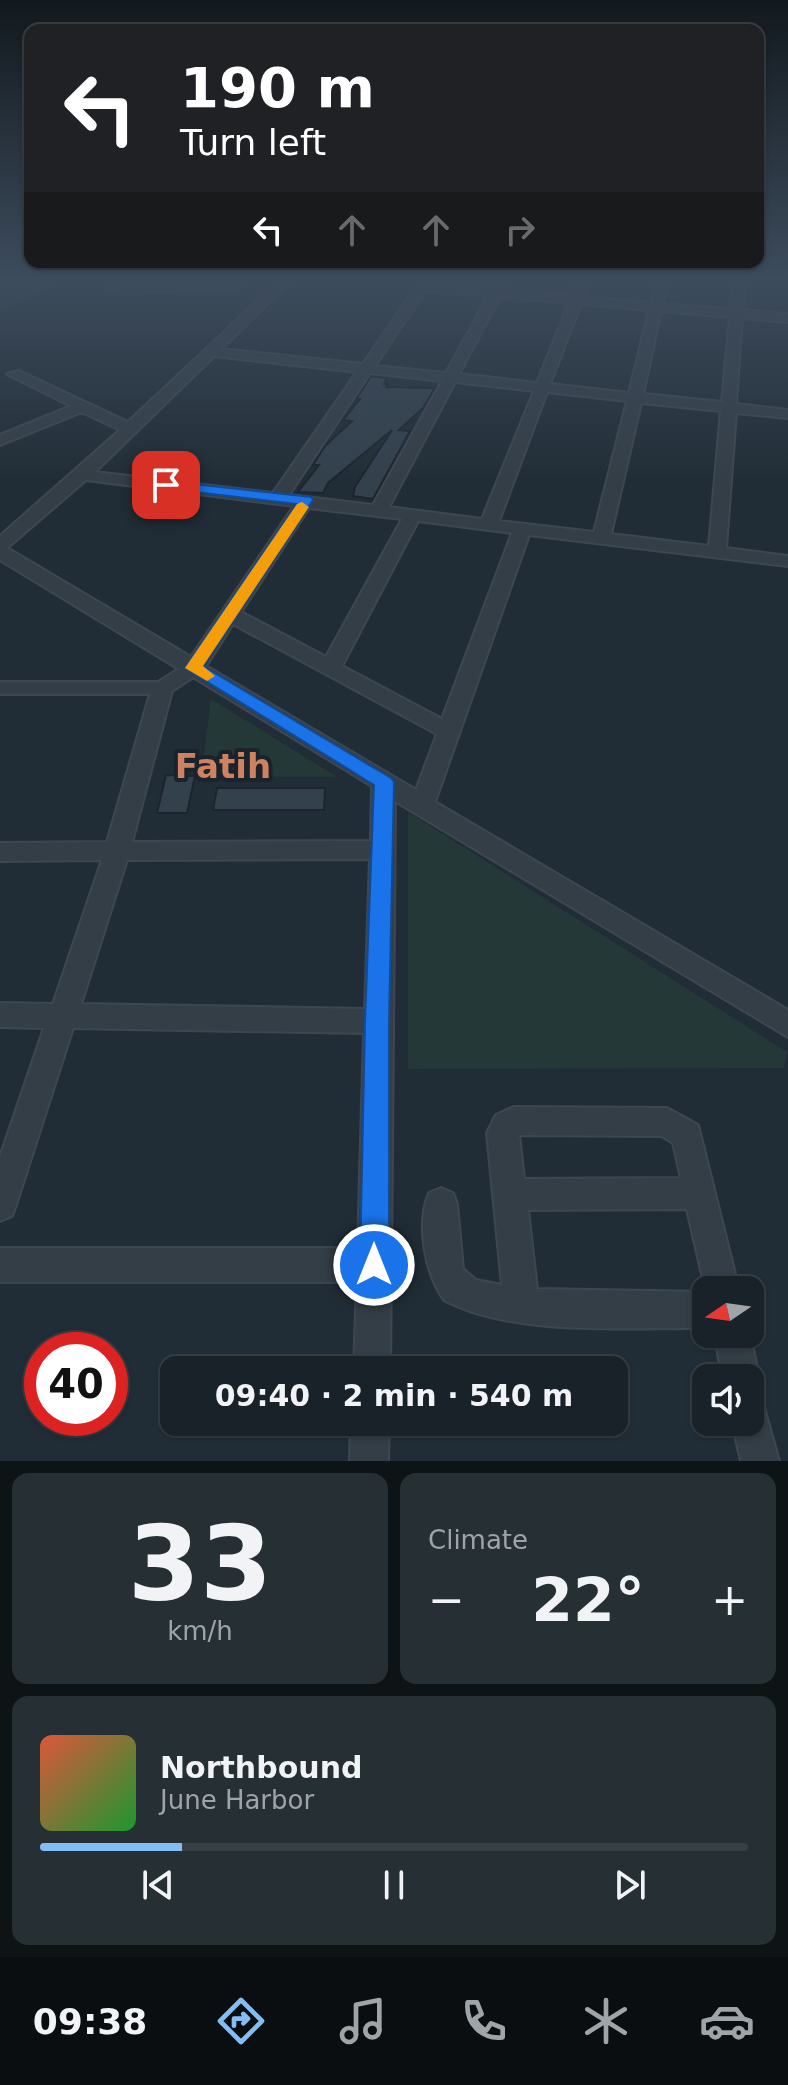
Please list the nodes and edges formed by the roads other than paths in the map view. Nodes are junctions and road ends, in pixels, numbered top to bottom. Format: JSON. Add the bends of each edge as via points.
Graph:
{"nodes":[{"id":1,"x":217,"y":346,"type":"edge"},
{"id":2,"x":382,"y":346,"type":"edge"},
{"id":3,"x":469,"y":346,"type":"edge"},
{"id":4,"x":558,"y":346,"type":"edge"},
{"id":5,"x":646,"y":346,"type":"edge"},
{"id":6,"x":733,"y":346,"type":"edge"},
{"id":7,"x":211,"y":352,"type":"junction"},
{"id":8,"x":366,"y":369,"type":"junction"},
{"id":9,"x":14,"y":374,"type":"dead end"},
{"id":10,"x":451,"y":378,"type":"junction"},
{"id":11,"x":541,"y":388,"type":"junction"},
{"id":12,"x":634,"y":398,"type":"junction"},
{"id":13,"x":82,"y":407,"type":"junction"},
{"id":14,"x":728,"y":408,"type":"junction"},
{"id":15,"x":788,"y":414,"type":"edge"},
{"id":16,"x":130,"y":429,"type":"junction"},
{"id":17,"x":0,"y":440,"type":"edge"},
{"id":18,"x":82,"y":475,"type":"junction"},
{"id":19,"x":279,"y":497,"type":"junction"},
{"id":20,"x":306,"y":500,"type":"junction"},
{"id":21,"x":380,"y":509,"type":"junction"},
{"id":22,"x":413,"y":514,"type":"junction"},
{"id":23,"x":489,"y":523,"type":"junction"},
{"id":24,"x":523,"y":527,"type":"junction"},
{"id":25,"x":602,"y":537,"type":"junction"},
{"id":26,"x":0,"y":545,"type":"edge"},
{"id":27,"x":0,"y":552,"type":"edge"},
{"id":28,"x":717,"y":552,"type":"junction"},
{"id":29,"x":788,"y":561,"type":"edge"},
{"id":30,"x":230,"y":614,"type":"junction"},
{"id":31,"x":194,"y":668,"type":"junction"},
{"id":32,"x":330,"y":668,"type":"junction"},
{"id":33,"x":0,"y":688,"type":"edge"},
{"id":34,"x":162,"y":688,"type":"junction"},
{"id":35,"x":449,"y":732,"type":"junction"},
{"id":36,"x":384,"y":782,"type":"junction"},
{"id":37,"x":422,"y":805,"type":"junction"},
{"id":38,"x":383,"y":850,"type":"junction"},
{"id":39,"x":0,"y":852,"type":"edge"},
{"id":40,"x":117,"y":852,"type":"junction"},
{"id":41,"x":0,"y":1015,"type":"edge"},
{"id":42,"x":63,"y":1016,"type":"junction"},
{"id":43,"x":377,"y":1021,"type":"junction"},
{"id":44,"x":788,"y":1025,"type":"edge"},
{"id":45,"x":700,"y":1193,"type":"junction"},
{"id":46,"x":510,"y":1195,"type":"junction"},
{"id":47,"x":441,"y":1204,"type":"dead end"},
{"id":48,"x":0,"y":1205,"type":"edge"},
{"id":49,"x":374,"y":1265,"type":"junction"},
{"id":50,"x":1,"y":1267,"type":"edge"},
{"id":51,"x":719,"y":1276,"type":"edge"},
{"id":52,"x":522,"y":1306,"type":"junction"},
{"id":53,"x":692,"y":1310,"type":"edge"},
{"id":54,"x":372,"y":1356,"type":"edge"},
{"id":55,"x":370,"y":1436,"type":"edge"},
{"id":56,"x":754,"y":1436,"type":"edge"},
{"id":57,"x":369,"y":1461,"type":"edge"},
{"id":58,"x":760,"y":1461,"type":"edge"}],
"edges":[{"from":1,"to":7,"type":"street"},
{"from":2,"to":8,"type":"street"},
{"from":3,"to":10,"type":"street"},
{"from":4,"to":11,"type":"street"},
{"from":5,"to":12,"type":"street"},
{"from":6,"to":14,"type":"street"},
{"from":7,"to":8,"type":"street"},
{"from":7,"to":16,"type":"street"},
{"from":8,"to":10,"type":"street"},
{"from":8,"to":19,"type":"street"},
{"from":9,"to":13,"type":"street"},
{"from":10,"to":11,"type":"street"},
{"from":10,"to":21,"type":"street"},
{"from":11,"to":12,"type":"street"},
{"from":11,"to":23,"type":"street"},
{"from":12,"to":14,"type":"street"},
{"from":12,"to":25,"type":"street"},
{"from":13,"to":16,"type":"street"},
{"from":13,"to":17,"type":"street"},
{"from":14,"to":15,"type":"street"},
{"from":14,"to":28,"type":"street"},
{"from":16,"to":18,"type":"street"},
{"from":18,"to":19,"type":"street"},
{"from":18,"to":26,"type":"street"},
{"from":19,"to":20,"type":"street"},
{"from":20,"to":21,"type":"street"},
{"from":20,"to":30,"type":"street"},
{"from":21,"to":22,"type":"street"},
{"from":22,"to":23,"type":"street"},
{"from":22,"to":32,"type":"street"},
{"from":23,"to":24,"type":"street"},
{"from":24,"to":25,"type":"street"},
{"from":24,"to":35,"type":"street"},
{"from":25,"to":28,"type":"street"},
{"from":27,"to":31,"type":"street"},
{"from":28,"to":29,"type":"street"},
{"from":30,"to":31,"type":"street"},
{"from":30,"to":32,"type":"street"},
{"from":31,"to":34,"type":"street"},
{"from":31,"to":36,"type":"street"},
{"from":32,"to":35,"type":"street"},
{"from":33,"to":34,"type":"street"},
{"from":34,"to":40,"type":"street"},
{"from":35,"to":37,"type":"street"},
{"from":36,"to":37,"type":"street"},
{"from":36,"to":38,"type":"street"},
{"from":37,"to":44,"type":"street"},
{"from":38,"to":40,"type":"street"},
{"from":38,"to":43,"type":"street"},
{"from":39,"to":40,"type":"street"},
{"from":40,"to":42,"type":"street"},
{"from":41,"to":42,"type":"street"},
{"from":42,"to":43,"type":"street"},
{"from":42,"to":48,"type":"street"},
{"from":43,"to":49,"type":"street"},
{"from":45,"to":46,"type":"street"},
{"from":45,"to":46,"type":"street","via":[[687,1135],[673,1124],[514,1121],[503,1133]]},
{"from":45,"to":51,"type":"street"},
{"from":46,"to":52,"type":"street"},
{"from":47,"to":52,"type":"street","via":[[446,1271],[456,1289],[473,1299]]},
{"from":49,"to":50,"type":"street"},
{"from":49,"to":54,"type":"street"},
{"from":52,"to":53,"type":"street"},
{"from":55,"to":57,"type":"street"},
{"from":56,"to":58,"type":"street"}]}
